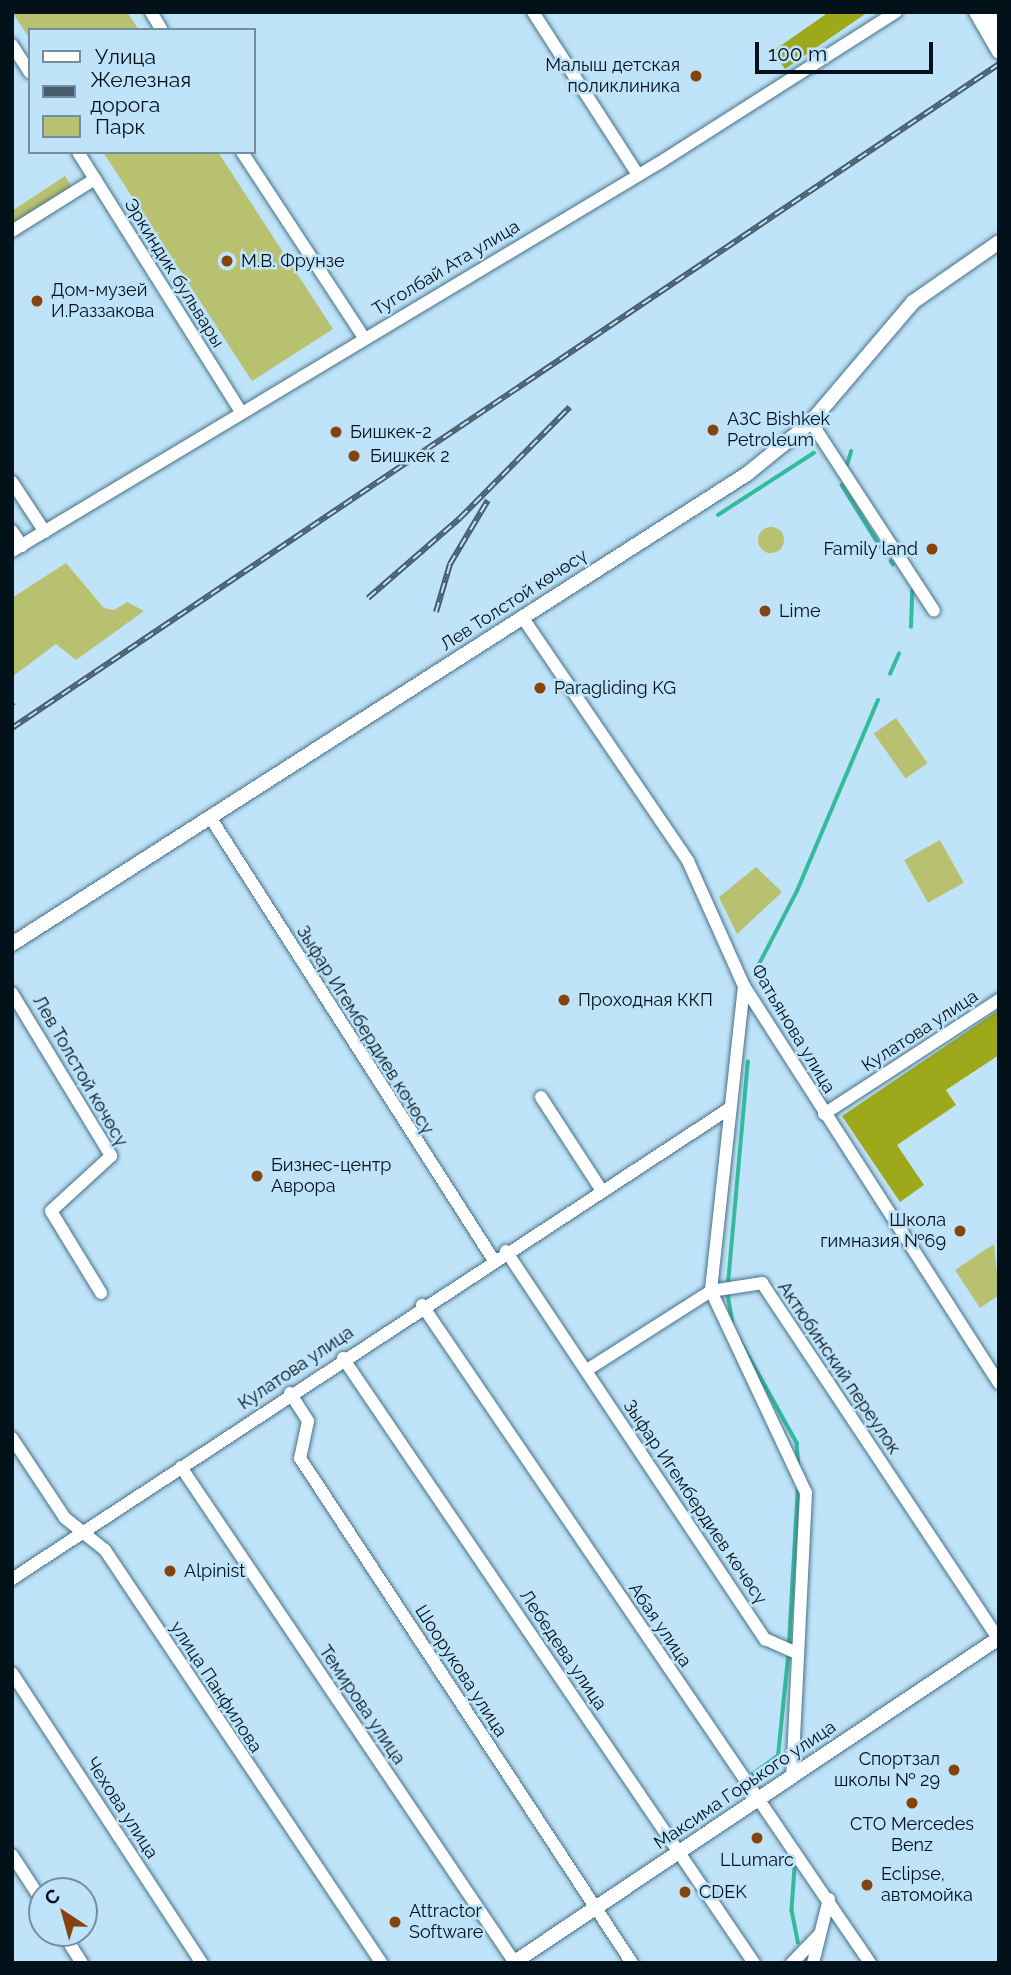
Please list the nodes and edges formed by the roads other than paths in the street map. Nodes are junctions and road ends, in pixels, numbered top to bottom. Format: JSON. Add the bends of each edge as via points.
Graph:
{"nodes":[{"id":1,"x":151,"y":12,"type":"edge"},
{"id":2,"x":533,"y":12,"type":"edge"},
{"id":3,"x":896,"y":12,"type":"edge"},
{"id":4,"x":976,"y":12,"type":"edge"},
{"id":5,"x":986,"y":12,"type":"edge"},
{"id":6,"x":161,"y":28,"type":"edge"},
{"id":7,"x":999,"y":29,"type":"edge"},
{"id":8,"x":12,"y":45,"type":"edge"},
{"id":9,"x":999,"y":52,"type":"edge"},
{"id":10,"x":28,"y":70,"type":"edge"},
{"id":11,"x":79,"y":154,"type":"edge"},
{"id":12,"x":243,"y":154,"type":"edge"},
{"id":13,"x":638,"y":176,"type":"junction"},
{"id":14,"x":95,"y":179,"type":"junction"},
{"id":15,"x":12,"y":231,"type":"edge"},
{"id":16,"x":999,"y":242,"type":"edge"},
{"id":17,"x":364,"y":338,"type":"junction"},
{"id":18,"x":241,"y":412,"type":"junction"},
{"id":19,"x":811,"y":422,"type":"junction"},
{"id":20,"x":12,"y":482,"type":"edge"},
{"id":21,"x":12,"y":531,"type":"edge"},
{"id":22,"x":45,"y":532,"type":"junction"},
{"id":23,"x":17,"y":549,"type":"edge"},
{"id":24,"x":934,"y":611,"type":"dead end"},
{"id":25,"x":523,"y":618,"type":"junction"},
{"id":26,"x":210,"y":817,"type":"junction"},
{"id":27,"x":12,"y":944,"type":"edge"},
{"id":28,"x":744,"y":986,"type":"junction"},
{"id":29,"x":12,"y":993,"type":"edge"},
{"id":30,"x":999,"y":1000,"type":"edge"},
{"id":31,"x":541,"y":1097,"type":"dead end"},
{"id":32,"x":730,"y":1108,"type":"junction"},
{"id":33,"x":824,"y":1114,"type":"junction"},
{"id":34,"x":602,"y":1191,"type":"junction"},
{"id":35,"x":506,"y":1251,"type":"junction"},
{"id":36,"x":493,"y":1259,"type":"junction"},
{"id":37,"x":710,"y":1291,"type":"junction"},
{"id":38,"x":101,"y":1293,"type":"dead end"},
{"id":39,"x":422,"y":1305,"type":"junction"},
{"id":40,"x":343,"y":1358,"type":"junction"},
{"id":41,"x":587,"y":1370,"type":"junction"},
{"id":42,"x":999,"y":1383,"type":"edge"},
{"id":43,"x":290,"y":1393,"type":"junction"},
{"id":44,"x":12,"y":1438,"type":"edge"},
{"id":45,"x":181,"y":1466,"type":"junction"},
{"id":46,"x":84,"y":1532,"type":"junction"},
{"id":47,"x":12,"y":1579,"type":"edge"},
{"id":48,"x":998,"y":1638,"type":"edge"},
{"id":49,"x":796,"y":1653,"type":"junction"},
{"id":50,"x":12,"y":1673,"type":"edge"},
{"id":51,"x":792,"y":1777,"type":"junction"},
{"id":52,"x":762,"y":1796,"type":"junction"},
{"id":53,"x":679,"y":1852,"type":"junction"},
{"id":54,"x":12,"y":1855,"type":"edge"},
{"id":55,"x":28,"y":1880,"type":"edge"},
{"id":56,"x":829,"y":1899,"type":"junction"},
{"id":57,"x":595,"y":1908,"type":"junction"},
{"id":58,"x":820,"y":1934,"type":"junction"},
{"id":59,"x":72,"y":1947,"type":"edge"},
{"id":60,"x":514,"y":1962,"type":"edge"},
{"id":61,"x":82,"y":1963,"type":"edge"},
{"id":62,"x":202,"y":1963,"type":"edge"},
{"id":63,"x":382,"y":1963,"type":"edge"},
{"id":64,"x":632,"y":1963,"type":"edge"},
{"id":65,"x":754,"y":1963,"type":"edge"},
{"id":66,"x":792,"y":1963,"type":"edge"},
{"id":67,"x":813,"y":1963,"type":"edge"},
{"id":68,"x":870,"y":1963,"type":"edge"}],
"edges":[{"from":1,"to":6,"type":"street"},
{"from":2,"to":13,"type":"street"},
{"from":3,"to":13,"type":"street","name":"Туголбай Ата улица"},
{"from":4,"to":9,"type":"main road"},
{"from":5,"to":7,"type":"main road"},
{"from":8,"to":10,"type":"street"},
{"from":11,"to":14,"type":"street","name":"Эркиндик бульвары"},
{"from":12,"to":17,"type":"street"},
{"from":13,"to":17,"type":"street","name":"Туголбай Ата улица"},
{"from":14,"to":15,"type":"street"},
{"from":14,"to":18,"type":"street","name":"Эркиндик бульвары"},
{"from":16,"to":19,"type":"main road","name":"Лев Толстой көчөсү","via":[[914,303]]},
{"from":17,"to":18,"type":"street","name":"Туголбай Ата улица"},
{"from":18,"to":22,"type":"street","name":"Туголбай Ата улица"},
{"from":19,"to":24,"type":"street"},
{"from":19,"to":25,"type":"main road","name":"Лев Толстой көчөсү","via":[[747,474]]},
{"from":20,"to":22,"type":"street"},
{"from":21,"to":23,"type":"street"},
{"from":22,"to":23,"type":"street","name":"Туголбай Ата улица"},
{"from":25,"to":26,"type":"main road","name":"Лев Толстой көчөсү"},
{"from":25,"to":28,"type":"street","name":"Фатьянова улица","via":[[688,861]]},
{"from":26,"to":27,"type":"main road","name":"Лев Толстой көчөсү"},
{"from":26,"to":36,"type":"street","name":"Зыфар Игембердиев көчөсү"},
{"from":28,"to":32,"type":"street"},
{"from":28,"to":33,"type":"street","name":"Фатьянова улица"},
{"from":29,"to":38,"type":"street","name":"Лев Толстой көчөсү","via":[[111,1156],[51,1211]]},
{"from":30,"to":33,"type":"street","name":"Кулатова улица"},
{"from":31,"to":34,"type":"street"},
{"from":32,"to":34,"type":"street","name":"Кулатова улица"},
{"from":32,"to":37,"type":"street"},
{"from":33,"to":42,"type":"street","name":"Фатьянова улица"},
{"from":34,"to":35,"type":"street","name":"Кулатова улица"},
{"from":35,"to":36,"type":"street","name":"Кулатова улица"},
{"from":35,"to":41,"type":"street","name":"Зыфар Игембердиев көчөсү"},
{"from":36,"to":39,"type":"street","name":"Кулатова улица"},
{"from":37,"to":41,"type":"street","name":"Актюбинский переулок"},
{"from":37,"to":48,"type":"street","name":"Актюбинский переулок","via":[[762,1283]]},
{"from":37,"to":49,"type":"street","via":[[806,1493]]},
{"from":39,"to":40,"type":"street","name":"Кулатова улица"},
{"from":39,"to":52,"type":"street","name":"Абая улица","via":[[747,1784]]},
{"from":40,"to":43,"type":"street","name":"Кулатова улица"},
{"from":40,"to":53,"type":"street","name":"Лебедева улица"},
{"from":41,"to":49,"type":"street","name":"Зыфар Игембердиев көчөсү","via":[[765,1639]]},
{"from":43,"to":45,"type":"street","name":"Кулатова улица"},
{"from":43,"to":57,"type":"street","name":"Шоорукова улица","via":[[308,1421],[300,1458]]},
{"from":44,"to":46,"type":"street","name":"улица Панфилова","via":[[65,1518]]},
{"from":45,"to":46,"type":"street","name":"Кулатова улица"},
{"from":45,"to":60,"type":"street","name":"Темирова улица"},
{"from":46,"to":47,"type":"street","name":"Кулатова улица"},
{"from":46,"to":63,"type":"street","name":"улица Панфилова","via":[[106,1550]]},
{"from":48,"to":51,"type":"main road","name":"Максима Горького улица"},
{"from":49,"to":51,"type":"street"},
{"from":50,"to":62,"type":"street","name":"Чехова улица"},
{"from":51,"to":52,"type":"main road","name":"Максима Горького улица"},
{"from":52,"to":53,"type":"main road","name":"Максима Горького улица"},
{"from":52,"to":56,"type":"street","name":"Абая улица"},
{"from":53,"to":57,"type":"main road","name":"Максима Горького улица"},
{"from":53,"to":65,"type":"street","name":"Лебедева улица"},
{"from":54,"to":55,"type":"street"},
{"from":56,"to":58,"type":"street"},
{"from":56,"to":68,"type":"street","name":"Абая улица"},
{"from":57,"to":60,"type":"main road","name":"Максима Горького улица"},
{"from":57,"to":64,"type":"street","name":"Шоорукова улица"},
{"from":58,"to":66,"type":"street"},
{"from":58,"to":67,"type":"street"},
{"from":59,"to":61,"type":"street"}]}
